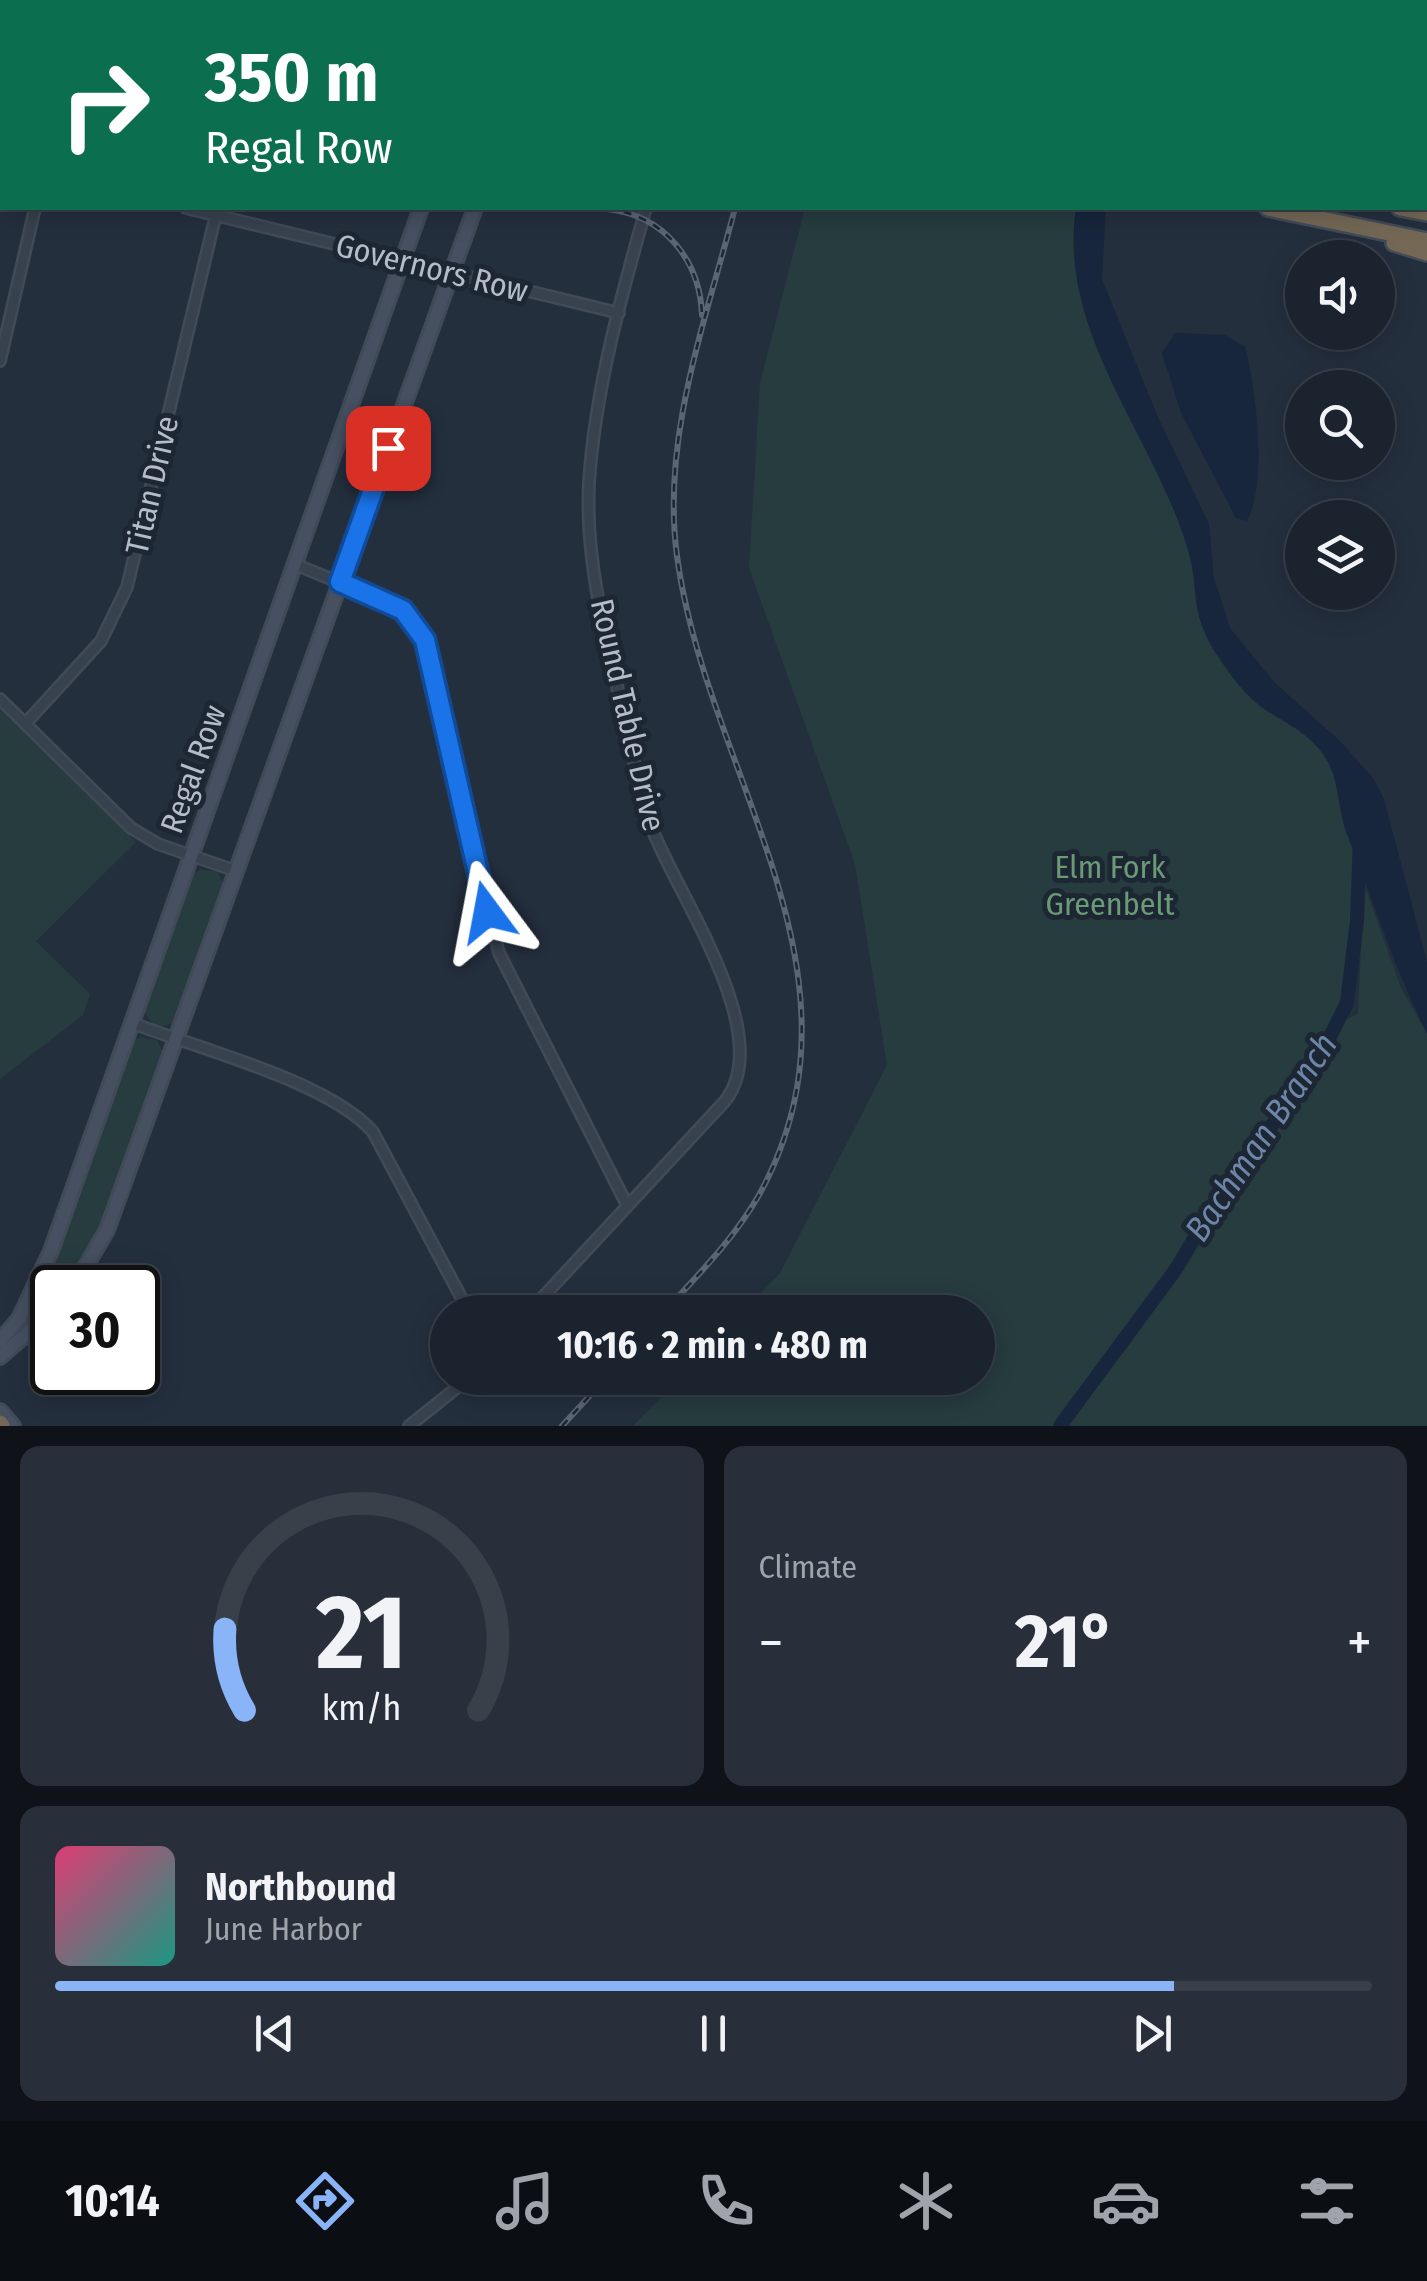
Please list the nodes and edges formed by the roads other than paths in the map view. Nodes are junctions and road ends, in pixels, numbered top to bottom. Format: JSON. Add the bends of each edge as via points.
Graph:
{"nodes":[{"id":1,"x":35,"y":210,"type":"edge"},
{"id":2,"x":196,"y":210,"type":"edge"},
{"id":3,"x":420,"y":210,"type":"edge"},
{"id":4,"x":474,"y":210,"type":"edge"},
{"id":5,"x":645,"y":210,"type":"edge"},
{"id":6,"x":1277,"y":210,"type":"edge"},
{"id":7,"x":216,"y":214,"type":"junction"},
{"id":8,"x":1324,"y":220,"type":"junction"},
{"id":9,"x":1427,"y":241,"type":"edge"},
{"id":10,"x":1427,"y":253,"type":"edge"},
{"id":11,"x":402,"y":261,"type":"junction"},
{"id":12,"x":450,"y":275,"type":"junction"},
{"id":13,"x":619,"y":312,"type":"junction"},
{"id":14,"x":0,"y":362,"type":"edge"},
{"id":15,"x":296,"y":565,"type":"junction"},
{"id":16,"x":340,"y":582,"type":"junction"},
{"id":17,"x":0,"y":699,"type":"edge"},
{"id":18,"x":26,"y":724,"type":"junction"},
{"id":19,"x":191,"y":856,"type":"junction"},
{"id":20,"x":236,"y":871,"type":"junction"},
{"id":21,"x":132,"y":1023,"type":"junction"},
{"id":22,"x":176,"y":1040,"type":"junction"},
{"id":23,"x":628,"y":1206,"type":"junction"},
{"id":24,"x":53,"y":1265,"type":"edge"},
{"id":25,"x":87,"y":1265,"type":"edge"},
{"id":26,"x":460,"y":1295,"type":"edge"},
{"id":27,"x":545,"y":1295,"type":"edge"},
{"id":28,"x":30,"y":1305,"type":"edge"},
{"id":29,"x":30,"y":1331,"type":"edge"},
{"id":30,"x":3,"y":1338,"type":"edge"},
{"id":31,"x":0,"y":1358,"type":"edge"},
{"id":32,"x":448,"y":1395,"type":"edge"},
{"id":33,"x":0,"y":1411,"type":"edge"},
{"id":34,"x":13,"y":1426,"type":"edge"},
{"id":35,"x":409,"y":1426,"type":"edge"}],
"edges":[{"from":1,"to":14,"type":"street"},
{"from":2,"to":7,"type":"street","name":"Governors Row"},
{"from":3,"to":11,"type":"main road","name":"Regal Row"},
{"from":4,"to":12,"type":"main road"},
{"from":5,"to":13,"type":"street","name":"Round Table Drive"},
{"from":6,"to":8,"type":"highway"},
{"from":7,"to":11,"type":"street","name":"Governors Row"},
{"from":7,"to":18,"type":"street","name":"Titan Drive","via":[[127,586],[100,642]]},
{"from":8,"to":9,"type":"highway"},
{"from":8,"to":10,"type":"highway"},
{"from":11,"to":12,"type":"street","name":"Governors Row"},
{"from":11,"to":15,"type":"main road","name":"Regal Row"},
{"from":12,"to":13,"type":"street","name":"Governors Row"},
{"from":12,"to":16,"type":"main road"},
{"from":13,"to":23,"type":"street","name":"Round Table Drive","via":[[589,484],[598,594],[646,808],[724,981],[738,1039],[730,1095]]},
{"from":15,"to":16,"type":"street"},
{"from":15,"to":19,"type":"main road","name":"Regal Row"},
{"from":16,"to":20,"type":"main road"},
{"from":16,"to":23,"type":"street","via":[[403,610],[425,640],[499,953]]},
{"from":17,"to":18,"type":"street"},
{"from":18,"to":19,"type":"street","via":[[131,828]]},
{"from":19,"to":20,"type":"street"},
{"from":19,"to":21,"type":"main road","name":"Regal Row"},
{"from":20,"to":22,"type":"main road"},
{"from":21,"to":22,"type":"street"},
{"from":21,"to":24,"type":"main road","name":"Regal Row"},
{"from":22,"to":25,"type":"main road","via":[[108,1230]]},
{"from":22,"to":26,"type":"street","via":[[330,1098],[361,1118]]},
{"from":23,"to":27,"type":"street","name":"Round Table Drive"},
{"from":28,"to":30,"type":"main road","name":"Regal Row"},
{"from":29,"to":31,"type":"main road"},
{"from":32,"to":35,"type":"street"},
{"from":33,"to":34,"type":"main road"}]}
